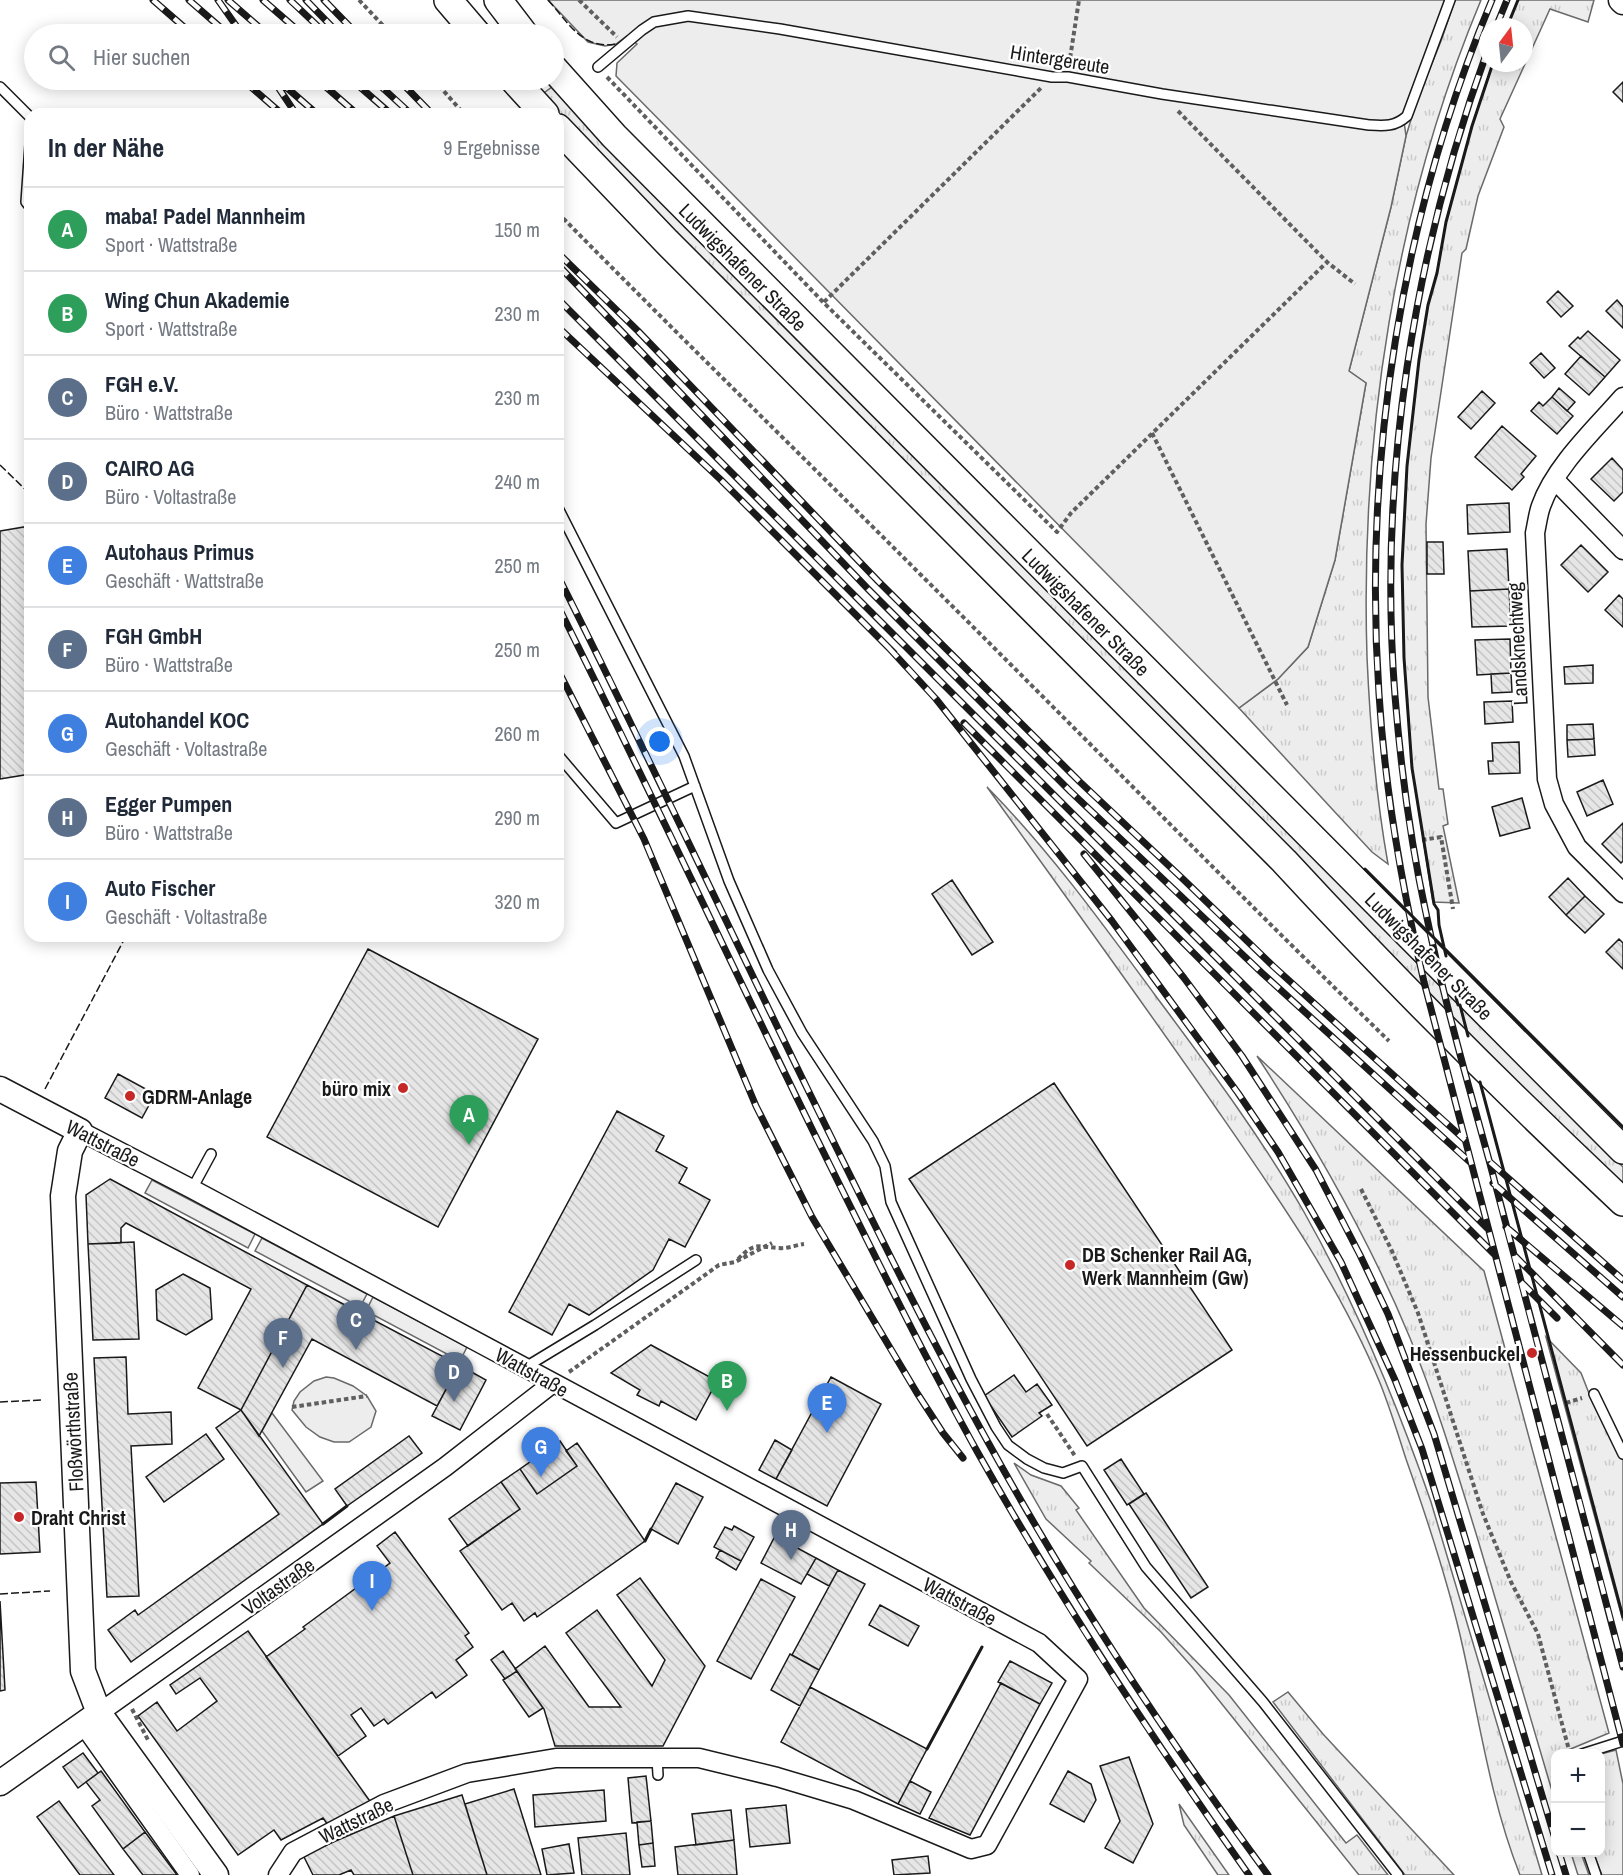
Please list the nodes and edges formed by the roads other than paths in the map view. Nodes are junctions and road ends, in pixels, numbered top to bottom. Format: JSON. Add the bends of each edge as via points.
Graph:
{"nodes":[{"id":1,"x":448,"y":0,"type":"edge"},
{"id":2,"x":498,"y":0,"type":"edge"},
{"id":3,"x":1450,"y":0,"type":"edge"},
{"id":4,"x":468,"y":24,"type":"edge"},
{"id":5,"x":516,"y":24,"type":"edge"},
{"id":6,"x":598,"y":67,"type":"road end"},
{"id":7,"x":564,"y":80,"type":"edge"},
{"id":8,"x":0,"y":87,"type":"edge"},
{"id":9,"x":523,"y":90,"type":"edge"},
{"id":10,"x":540,"y":108,"type":"edge"},
{"id":11,"x":24,"y":111,"type":"edge"},
{"id":12,"x":564,"y":134,"type":"edge"},
{"id":13,"x":1623,"y":397,"type":"edge"},
{"id":14,"x":1554,"y":480,"type":"junction"},
{"id":15,"x":564,"y":520,"type":"edge"},
{"id":16,"x":1623,"y":550,"type":"edge"},
{"id":17,"x":564,"y":762,"type":"edge"},
{"id":18,"x":695,"y":786,"type":"junction"},
{"id":19,"x":1623,"y":893,"type":"edge"},
{"id":20,"x":0,"y":1089,"type":"edge"},
{"id":21,"x":80,"y":1131,"type":"junction"},
{"id":22,"x":1623,"y":1150,"type":"edge"},
{"id":23,"x":211,"y":1154,"type":"dead end"},
{"id":24,"x":192,"y":1189,"type":"junction"},
{"id":25,"x":1623,"y":1202,"type":"edge"},
{"id":26,"x":696,"y":1260,"type":"dead end"},
{"id":27,"x":524,"y":1368,"type":"junction"},
{"id":28,"x":553,"y":1383,"type":"junction"},
{"id":29,"x":1591,"y":1395,"type":"road end"},
{"id":30,"x":1623,"y":1454,"type":"edge"},
{"id":31,"x":91,"y":1719,"type":"junction"},
{"id":32,"x":1623,"y":1741,"type":"edge"},
{"id":33,"x":1598,"y":1749,"type":"edge"},
{"id":34,"x":0,"y":1783,"type":"edge"},
{"id":35,"x":1590,"y":1857,"type":"edge"},
{"id":36,"x":190,"y":1875,"type":"edge"},
{"id":37,"x":216,"y":1875,"type":"edge"},
{"id":38,"x":278,"y":1875,"type":"edge"},
{"id":39,"x":1398,"y":1875,"type":"edge"},
{"id":40,"x":1596,"y":1875,"type":"edge"}],
"edges":[{"from":1,"to":4,"type":"main road"},
{"from":2,"to":5,"type":"main road"},
{"from":3,"to":6,"type":"lane","name":"Hintergereute","via":[[1407,116],[1389,126],[1052,77],[688,16],[654,22]]},
{"from":7,"to":22,"type":"main road","name":"Ludwigshafener Straße","via":[[614,136]]},
{"from":8,"to":11,"type":"lane"},
{"from":9,"to":10,"type":"main road"},
{"from":12,"to":25,"type":"main road","name":"Ludwigshafener Straße","via":[[1503,1088]]},
{"from":13,"to":14,"type":"street","name":"Landsknechtweg"},
{"from":14,"to":16,"type":"street"},
{"from":14,"to":19,"type":"street","name":"Landsknechtweg","via":[[1541,505],[1535,533],[1547,779],[1554,804],[1577,847]]},
{"from":15,"to":18,"type":"lane","via":[[684,756]]},
{"from":17,"to":18,"type":"lane","via":[[616,824]]},
{"from":18,"to":39,"type":"lane","via":[[729,882],[768,970],[801,1033],[873,1141],[885,1166],[891,1202],[996,1427],[1008,1445],[1044,1468],[1063,1473],[1082,1466],[1146,1566],[1263,1702]]},
{"from":20,"to":21,"type":"street","name":"Wattstraße"},
{"from":21,"to":24,"type":"street","name":"Wattstraße"},
{"from":21,"to":31,"type":"street","name":"Floßwörthstraße","via":[[70,1151],[63,1196],[83,1671]]},
{"from":23,"to":24,"type":"lane"},
{"from":24,"to":27,"type":"street","name":"Wattstraße"},
{"from":26,"to":27,"type":"lane"},
{"from":27,"to":28,"type":"street","name":"Wattstraße"},
{"from":28,"to":31,"type":"street","name":"Voltastraße","via":[[445,1467]]},
{"from":28,"to":38,"type":"street","name":"Wattstraße","via":[[1039,1643],[1078,1678],[987,1845],[971,1849],[854,1800],[699,1758],[657,1766],[556,1758],[467,1773],[384,1804],[293,1852]]},
{"from":29,"to":30,"type":"lane"},
{"from":31,"to":34,"type":"street","name":"Voltastraße"},
{"from":31,"to":36,"type":"street","name":"Floßwörthstraße"},
{"from":31,"to":37,"type":"street","name":"Floßwörthstraße"},
{"from":32,"to":33,"type":"lane"},
{"from":35,"to":40,"type":"lane"}]}
